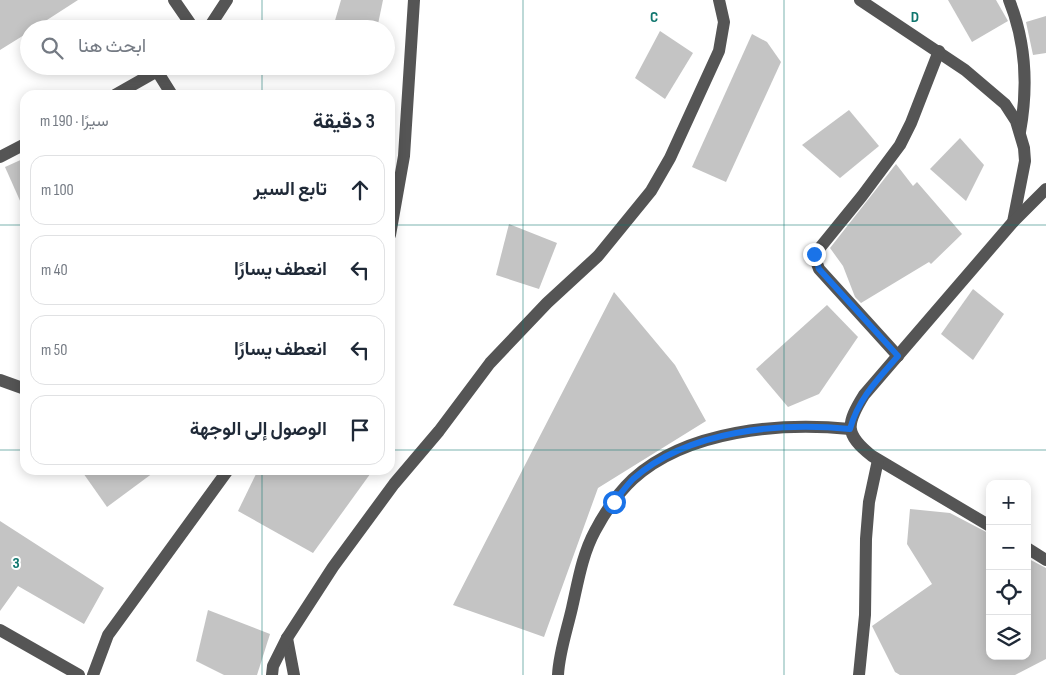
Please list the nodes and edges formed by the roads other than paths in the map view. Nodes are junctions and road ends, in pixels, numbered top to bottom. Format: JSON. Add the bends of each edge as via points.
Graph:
{"nodes":[{"id":1,"x":174,"y":0,"type":"edge"},
{"id":2,"x":227,"y":0,"type":"edge"},
{"id":3,"x":414,"y":0,"type":"edge"},
{"id":4,"x":719,"y":0,"type":"edge"},
{"id":5,"x":860,"y":0,"type":"edge"},
{"id":6,"x":1009,"y":0,"type":"edge"},
{"id":7,"x":188,"y":20,"type":"edge"},
{"id":8,"x":214,"y":20,"type":"edge"},
{"id":9,"x":939,"y":51,"type":"junction"},
{"id":10,"x":150,"y":75,"type":"edge"},
{"id":11,"x":164,"y":75,"type":"edge"},
{"id":12,"x":124,"y":90,"type":"edge"},
{"id":13,"x":170,"y":90,"type":"edge"},
{"id":14,"x":1020,"y":133,"type":"junction"},
{"id":15,"x":20,"y":147,"type":"edge"},
{"id":16,"x":0,"y":157,"type":"edge"},
{"id":17,"x":1046,"y":189,"type":"edge"},
{"id":18,"x":395,"y":207,"type":"edge"},
{"id":19,"x":1013,"y":222,"type":"junction"},
{"id":20,"x":898,"y":356,"type":"junction"},
{"id":21,"x":0,"y":380,"type":"edge"},
{"id":22,"x":20,"y":387,"type":"edge"},
{"id":23,"x":850,"y":429,"type":"junction"},
{"id":24,"x":878,"y":460,"type":"junction"},
{"id":25,"x":224,"y":475,"type":"edge"},
{"id":26,"x":988,"y":525,"type":"edge"},
{"id":27,"x":1031,"y":551,"type":"edge"},
{"id":28,"x":1046,"y":560,"type":"edge"},
{"id":29,"x":0,"y":630,"type":"edge"},
{"id":30,"x":287,"y":638,"type":"junction"},
{"id":31,"x":79,"y":675,"type":"edge"},
{"id":32,"x":93,"y":675,"type":"edge"},
{"id":33,"x":272,"y":675,"type":"edge"},
{"id":34,"x":294,"y":675,"type":"edge"},
{"id":35,"x":558,"y":675,"type":"edge"},
{"id":36,"x":859,"y":675,"type":"edge"}],
"edges":[{"from":1,"to":7,"type":"street"},
{"from":2,"to":8,"type":"street"},
{"from":3,"to":18,"type":"street","via":[[404,156]]},
{"from":4,"to":30,"type":"street","via":[[724,22],[719,51],[670,158],[651,190],[598,256],[547,303],[490,363],[388,492],[333,567]]},
{"from":5,"to":9,"type":"street"},
{"from":6,"to":14,"type":"street","via":[[1023,51],[1025,104]]},
{"from":9,"to":14,"type":"street","via":[[1005,104]]},
{"from":9,"to":20,"type":"street","via":[[900,145],[814,254],[819,269]]},
{"from":10,"to":12,"type":"street"},
{"from":11,"to":13,"type":"street"},
{"from":14,"to":19,"type":"street","via":[[1026,161]]},
{"from":15,"to":16,"type":"street"},
{"from":17,"to":19,"type":"street"},
{"from":19,"to":20,"type":"street"},
{"from":20,"to":23,"type":"street","via":[[864,395],[854,411]]},
{"from":21,"to":22,"type":"street"},
{"from":23,"to":24,"type":"street","via":[[856,444]]},
{"from":23,"to":35,"type":"street","via":[[812,425],[713,439],[682,448],[632,480],[594,532],[582,565]]},
{"from":24,"to":26,"type":"street"},
{"from":24,"to":36,"type":"street","via":[[869,502],[865,615]]},
{"from":25,"to":32,"type":"street","via":[[108,636]]},
{"from":27,"to":28,"type":"street"},
{"from":29,"to":31,"type":"street"},
{"from":30,"to":33,"type":"street"},
{"from":30,"to":34,"type":"street"}]}
